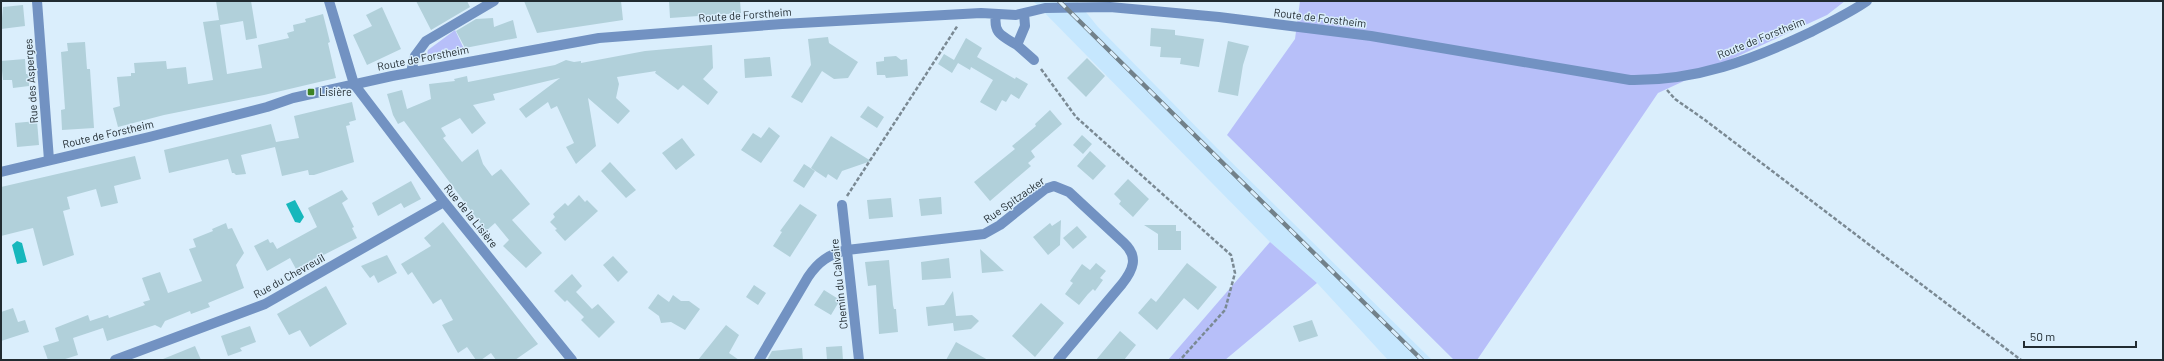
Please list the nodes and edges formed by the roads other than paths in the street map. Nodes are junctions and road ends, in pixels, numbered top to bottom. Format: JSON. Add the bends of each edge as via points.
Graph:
{"nodes":[{"id":1,"x":37,"y":1,"type":"edge"},
{"id":2,"x":329,"y":1,"type":"edge"},
{"id":3,"x":494,"y":1,"type":"edge"},
{"id":4,"x":1867,"y":1,"type":"edge"},
{"id":5,"x":1084,"y":4,"type":"edge"},
{"id":6,"x":1024,"y":13,"type":"junction"},
{"id":7,"x":996,"y":14,"type":"junction"},
{"id":8,"x":1017,"y":46,"type":"junction"},
{"id":9,"x":1034,"y":60,"type":"road end"},
{"id":10,"x":411,"y":72,"type":"junction"},
{"id":11,"x":354,"y":84,"type":"junction"},
{"id":12,"x":50,"y":160,"type":"junction"},
{"id":13,"x":1,"y":172,"type":"edge"},
{"id":14,"x":444,"y":202,"type":"junction"},
{"id":15,"x":842,"y":205,"type":"road end"},
{"id":16,"x":847,"y":250,"type":"junction"},
{"id":17,"x":146,"y":350,"type":"junction"},
{"id":18,"x":115,"y":360,"type":"edge"},
{"id":19,"x":150,"y":360,"type":"edge"},
{"id":20,"x":572,"y":360,"type":"edge"},
{"id":21,"x":759,"y":360,"type":"edge"},
{"id":22,"x":859,"y":360,"type":"edge"},
{"id":23,"x":1058,"y":360,"type":"edge"}],
"edges":[{"from":1,"to":12,"type":"street","name":"Rue des Asperges"},
{"from":2,"to":11,"type":"street"},
{"from":3,"to":10,"type":"street","via":[[426,41],[415,56]]},
{"from":4,"to":5,"type":"street","name":"Route de Forstheim","via":[[1826,24],[1750,58],[1689,76],[1657,80],[1630,80],[1371,36],[1220,17]]},
{"from":5,"to":6,"type":"street","name":"Route de Forstheim"},
{"from":6,"to":7,"type":"street","name":"Route de Forstheim"},
{"from":6,"to":8,"type":"street","via":[[1025,26]]},
{"from":7,"to":8,"type":"street","via":[[994,25],[998,33]]},
{"from":7,"to":10,"type":"street","name":"Route de Forstheim","via":[[782,24],[599,38]]},
{"from":8,"to":9,"type":"street"},
{"from":10,"to":11,"type":"street","name":"Route de Forstheim"},
{"from":11,"to":12,"type":"street","name":"Route de Forstheim"},
{"from":11,"to":14,"type":"street","name":"Rue de la Lisière"},
{"from":12,"to":13,"type":"street","name":"Route de Forstheim"},
{"from":14,"to":17,"type":"street","name":"Rue du Chevreuil","via":[[265,304]]},
{"from":14,"to":20,"type":"street","name":"Rue de la Lisière"},
{"from":15,"to":16,"type":"street","name":"Chemin du Calvaire"},
{"from":16,"to":21,"type":"street","name":"Rue Spitzacker","via":[[830,255],[813,270]]},
{"from":16,"to":22,"type":"street","name":"Chemin du Calvaire"},
{"from":16,"to":23,"type":"street","name":"Rue Spitzacker","via":[[984,234],[1000,225],[1049,187],[1064,188],[1129,247],[1134,261],[1126,279]]},
{"from":17,"to":18,"type":"street","name":"Rue du Chevreuil"},
{"from":17,"to":19,"type":"street"}]}
